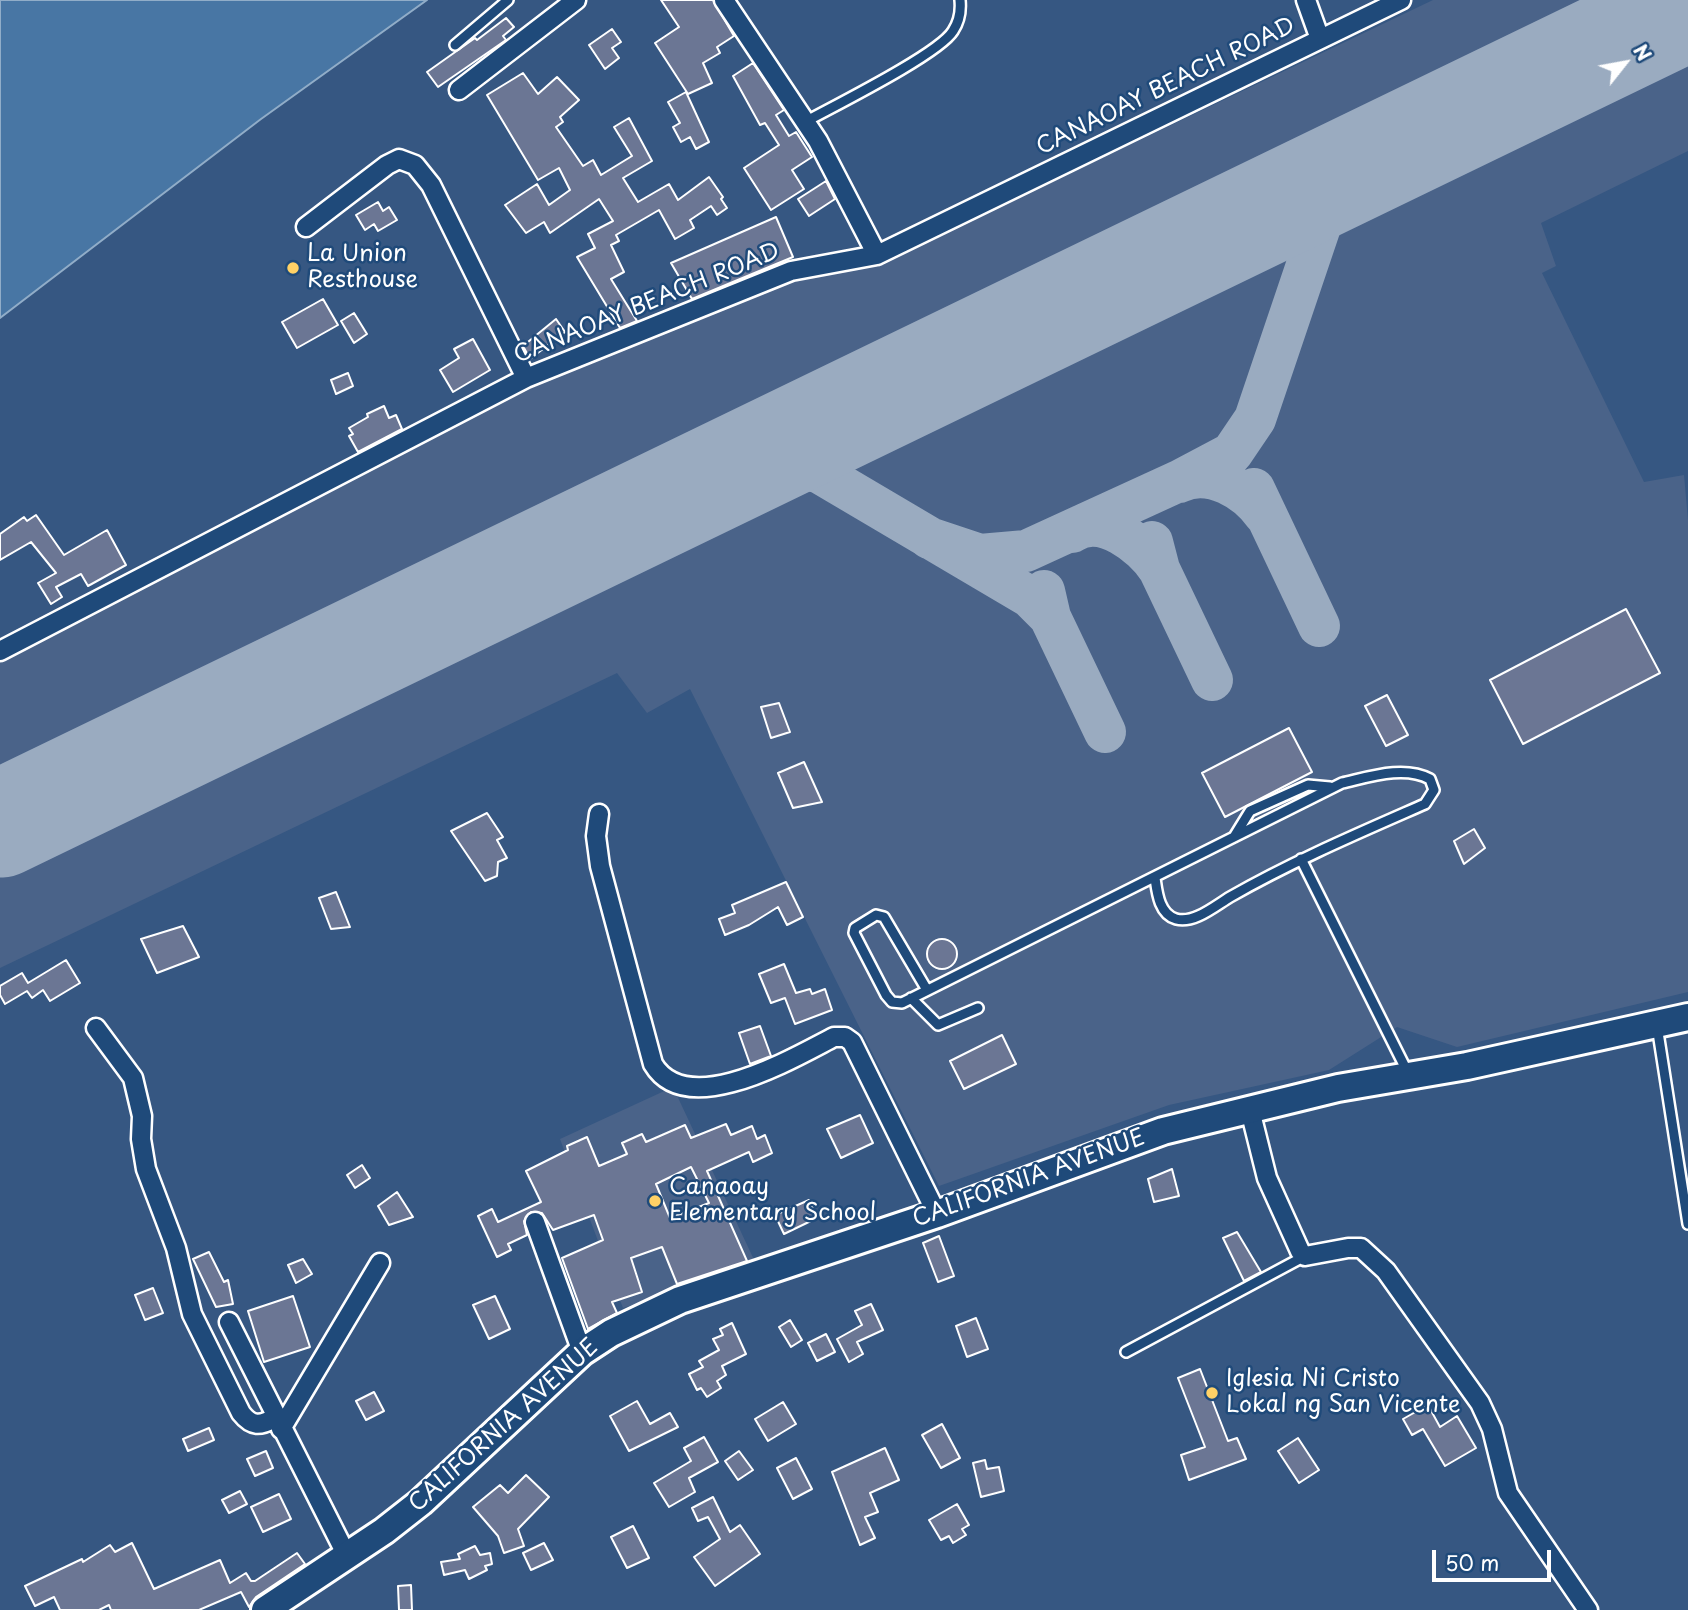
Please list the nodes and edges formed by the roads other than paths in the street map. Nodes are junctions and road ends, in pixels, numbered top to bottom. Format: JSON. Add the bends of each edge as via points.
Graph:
{"nodes":[{"id":1,"x":508,"y":0,"type":"edge"},
{"id":2,"x":576,"y":0,"type":"edge"},
{"id":3,"x":724,"y":0,"type":"edge"},
{"id":4,"x":960,"y":0,"type":"edge"},
{"id":5,"x":1306,"y":0,"type":"edge"},
{"id":6,"x":1401,"y":0,"type":"edge"},
{"id":7,"x":1320,"y":39,"type":"junction"},
{"id":8,"x":455,"y":45,"type":"dead end"},
{"id":9,"x":459,"y":90,"type":"dead end"},
{"id":10,"x":805,"y":122,"type":"junction"},
{"id":11,"x":306,"y":227,"type":"dead end"},
{"id":12,"x":877,"y":255,"type":"junction"},
{"id":13,"x":526,"y":378,"type":"junction"},
{"id":14,"x":0,"y":651,"type":"edge"},
{"id":15,"x":1333,"y":787,"type":"junction"},
{"id":16,"x":599,"y":814,"type":"dead end"},
{"id":17,"x":1234,"y":837,"type":"junction"},
{"id":18,"x":1301,"y":859,"type":"junction"},
{"id":19,"x":1155,"y":878,"type":"junction"},
{"id":20,"x":927,"y":990,"type":"junction"},
{"id":21,"x":911,"y":998,"type":"junction"},
{"id":22,"x":978,"y":1008,"type":"dead end"},
{"id":23,"x":1688,"y":1017,"type":"edge"},
{"id":24,"x":1656,"y":1024,"type":"junction"},
{"id":25,"x":96,"y":1028,"type":"dead end"},
{"id":26,"x":1410,"y":1077,"type":"junction"},
{"id":27,"x":1250,"y":1110,"type":"junction"},
{"id":28,"x":937,"y":1214,"type":"junction"},
{"id":29,"x":535,"y":1222,"type":"dead end"},
{"id":30,"x":1688,"y":1224,"type":"edge"},
{"id":31,"x":1305,"y":1256,"type":"junction"},
{"id":32,"x":380,"y":1263,"type":"dead end"},
{"id":33,"x":229,"y":1322,"type":"dead end"},
{"id":34,"x":582,"y":1352,"type":"junction"},
{"id":35,"x":1126,"y":1352,"type":"dead end"},
{"id":36,"x":278,"y":1424,"type":"junction"},
{"id":37,"x":347,"y":1556,"type":"junction"},
{"id":38,"x":265,"y":1610,"type":"edge"},
{"id":39,"x":1587,"y":1610,"type":"edge"}],
"edges":[{"from":1,"to":8,"type":"lane"},
{"from":2,"to":9,"type":"street"},
{"from":3,"to":10,"type":"street"},
{"from":4,"to":10,"type":"lane","via":[[953,33],[932,50]]},
{"from":5,"to":7,"type":"street"},
{"from":6,"to":7,"type":"street","name":"CANAOAY BEACH ROAD"},
{"from":7,"to":12,"type":"street","name":"CANAOAY BEACH ROAD"},
{"from":10,"to":12,"type":"street"},
{"from":11,"to":13,"type":"street","via":[[387,165],[399,159],[415,165],[431,185]]},
{"from":12,"to":13,"type":"street","name":"CANAOAY BEACH ROAD","via":[[791,271]]},
{"from":13,"to":14,"type":"street","name":"CANAOAY BEACH ROAD"},
{"from":15,"to":17,"type":"lane"},
{"from":15,"to":17,"type":"lane","via":[[1308,785],[1250,811]]},
{"from":15,"to":18,"type":"lane","via":[[1379,775],[1410,773],[1430,779],[1434,790],[1425,804]]},
{"from":16,"to":28,"type":"street","via":[[600,866],[659,1075],[689,1087],[742,1081],[834,1037],[845,1037],[852,1042]]},
{"from":17,"to":19,"type":"lane"},
{"from":18,"to":19,"type":"lane","via":[[1187,919],[1166,914]]},
{"from":18,"to":26,"type":"lane"},
{"from":19,"to":20,"type":"lane"},
{"from":20,"to":21,"type":"lane"},
{"from":20,"to":21,"type":"lane","via":[[884,917],[876,915],[854,933],[892,1002]]},
{"from":21,"to":22,"type":"lane","via":[[938,1025]]},
{"from":23,"to":24,"type":"street","name":"CALIFORNIA AVENUE"},
{"from":24,"to":26,"type":"street","name":"CALIFORNIA AVENUE"},
{"from":24,"to":30,"type":"lane"},
{"from":25,"to":36,"type":"street","via":[[133,1078],[142,1116],[146,1169],[176,1248],[192,1314],[241,1413],[255,1425]]},
{"from":26,"to":27,"type":"street","name":"CALIFORNIA AVENUE","via":[[1338,1088]]},
{"from":27,"to":28,"type":"street","name":"CALIFORNIA AVENUE","via":[[1163,1131]]},
{"from":27,"to":31,"type":"street","via":[[1267,1178]]},
{"from":28,"to":34,"type":"street","name":"CALIFORNIA AVENUE","via":[[680,1300]]},
{"from":29,"to":34,"type":"street"},
{"from":31,"to":35,"type":"lane"},
{"from":31,"to":39,"type":"street","via":[[1361,1248],[1386,1271],[1480,1402],[1492,1429],[1508,1493]]},
{"from":32,"to":36,"type":"street"},
{"from":33,"to":36,"type":"street"},
{"from":34,"to":37,"type":"street","name":"CALIFORNIA AVENUE","via":[[421,1502]]},
{"from":36,"to":37,"type":"street"},
{"from":37,"to":38,"type":"street","name":"CALIFORNIA AVENUE"}]}
